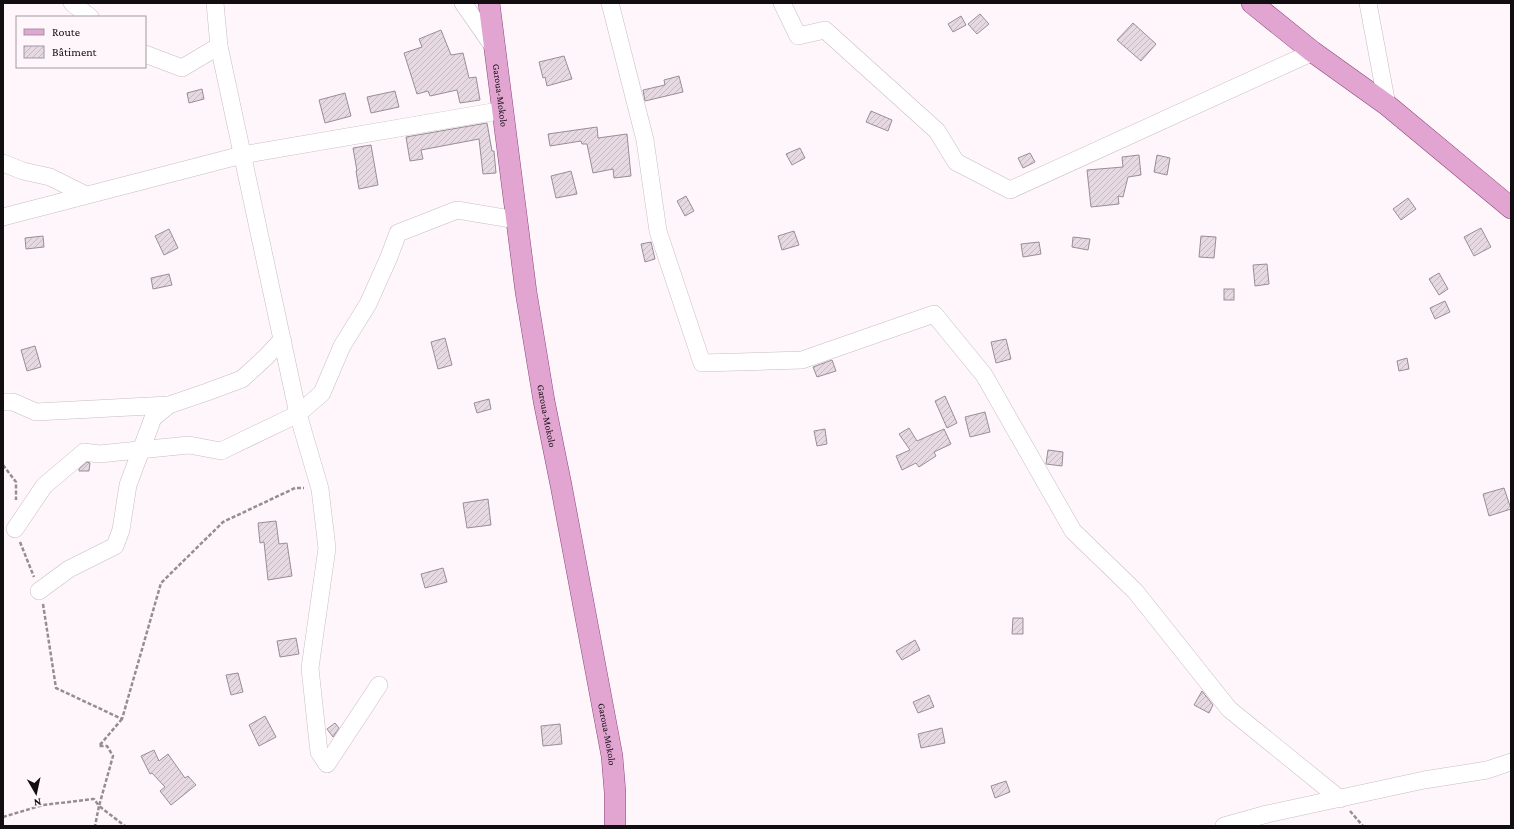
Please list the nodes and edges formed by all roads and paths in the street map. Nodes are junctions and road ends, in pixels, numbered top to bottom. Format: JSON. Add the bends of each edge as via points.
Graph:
{"nodes":[{"id":1,"x":72,"y":3,"type":"edge"},
{"id":2,"x":214,"y":3,"type":"edge"},
{"id":3,"x":463,"y":3,"type":"edge"},
{"id":4,"x":489,"y":3,"type":"edge"},
{"id":5,"x":610,"y":3,"type":"edge"},
{"id":6,"x":782,"y":3,"type":"edge"},
{"id":7,"x":1252,"y":3,"type":"edge"},
{"id":8,"x":1368,"y":3,"type":"edge"},
{"id":9,"x":89,"y":16,"type":"edge"},
{"id":10,"x":219,"y":46,"type":"junction"},
{"id":11,"x":496,"y":50,"type":"junction"},
{"id":12,"x":1314,"y":52,"type":"junction"},
{"id":13,"x":146,"y":54,"type":"edge"},
{"id":14,"x":1387,"y":105,"type":"junction"},
{"id":15,"x":504,"y":110,"type":"junction"},
{"id":16,"x":242,"y":155,"type":"junction"},
{"id":17,"x":3,"y":163,"type":"edge"},
{"id":18,"x":86,"y":196,"type":"junction"},
{"id":19,"x":1511,"y":208,"type":"edge"},
{"id":20,"x":3,"y":217,"type":"edge"},
{"id":21,"x":517,"y":220,"type":"junction"},
{"id":22,"x":283,"y":342,"type":"junction"},
{"id":23,"x":3,"y":402,"type":"edge"},
{"id":24,"x":169,"y":405,"type":"junction"},
{"id":25,"x":298,"y":414,"type":"junction"},
{"id":26,"x":141,"y":450,"type":"junction"},
{"id":27,"x":3,"y":465,"type":"edge"},
{"id":28,"x":320,"y":489,"type":"junction"},
{"id":29,"x":15,"y":529,"type":"junction"},
{"id":30,"x":39,"y":591,"type":"junction"},
{"id":31,"x":379,"y":685,"type":"dead end"},
{"id":32,"x":122,"y":719,"type":"junction"},
{"id":33,"x":1511,"y":762,"type":"edge"},
{"id":34,"x":1340,"y":799,"type":"junction"},
{"id":35,"x":99,"y":806,"type":"junction"},
{"id":36,"x":3,"y":817,"type":"edge"},
{"id":37,"x":96,"y":826,"type":"edge"},
{"id":38,"x":125,"y":826,"type":"edge"},
{"id":39,"x":615,"y":826,"type":"edge"},
{"id":40,"x":1224,"y":826,"type":"edge"}],
"edges":[{"from":1,"to":9,"type":"street"},
{"from":2,"to":10,"type":"street"},
{"from":3,"to":11,"type":"street"},
{"from":4,"to":11,"type":"main road","name":"Garoua-Mokolo"},
{"from":5,"to":34,"type":"street","via":[[644,140],[658,231],[702,363],[802,360],[934,314],[984,375],[1072,531],[1135,590],[1229,709]]},
{"from":6,"to":12,"type":"street","via":[[798,36],[825,30],[937,131],[956,162],[1010,190]]},
{"from":7,"to":12,"type":"main road"},
{"from":8,"to":14,"type":"street"},
{"from":10,"to":13,"type":"street","via":[[182,68]]},
{"from":10,"to":16,"type":"street"},
{"from":11,"to":15,"type":"main road","name":"Garoua-Mokolo"},
{"from":12,"to":14,"type":"main road"},
{"from":14,"to":19,"type":"main road"},
{"from":15,"to":16,"type":"street"},
{"from":15,"to":21,"type":"main road","name":"Garoua-Mokolo"},
{"from":16,"to":18,"type":"street"},
{"from":16,"to":22,"type":"street"},
{"from":17,"to":18,"type":"street","via":[[50,177]]},
{"from":18,"to":20,"type":"street"},
{"from":21,"to":25,"type":"street","via":[[457,210],[398,233],[368,304],[342,346],[322,393]]},
{"from":21,"to":39,"type":"main road","name":"Garoua-Mokolo","via":[[544,401],[612,756]]},
{"from":22,"to":24,"type":"street","via":[[280,342],[242,379]]},
{"from":22,"to":25,"type":"street"},
{"from":23,"to":24,"type":"street","via":[[13,402],[36,412]]},
{"from":24,"to":26,"type":"street","via":[[153,418]]},
{"from":25,"to":26,"type":"street","via":[[221,451],[188,445]]},
{"from":25,"to":28,"type":"street"},
{"from":26,"to":29,"type":"street","via":[[99,454],[84,452],[44,486]]},
{"from":26,"to":30,"type":"street","via":[[128,485],[121,530],[115,546],[69,568]]},
{"from":27,"to":29,"type":"path","via":[[16,482]]},
{"from":28,"to":31,"type":"street","via":[[327,548],[310,668],[319,752],[327,764]]},
{"from":28,"to":32,"type":"path","via":[[295,488],[223,522],[160,583]]},
{"from":29,"to":30,"type":"path"},
{"from":30,"to":32,"type":"path","via":[[56,688]]},
{"from":32,"to":35,"type":"path","via":[[99,746],[107,746],[113,756]]},
{"from":33,"to":34,"type":"street","via":[[1487,770],[1424,780]]},
{"from":34,"to":40,"type":"street"},
{"from":35,"to":36,"type":"path","via":[[94,800],[43,805]]},
{"from":35,"to":37,"type":"path"},
{"from":35,"to":38,"type":"path"}]}
